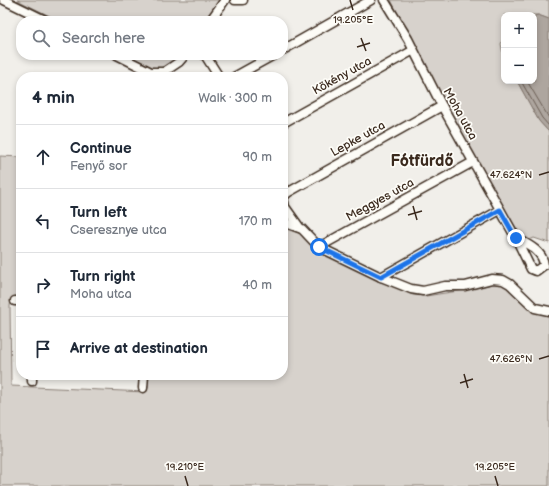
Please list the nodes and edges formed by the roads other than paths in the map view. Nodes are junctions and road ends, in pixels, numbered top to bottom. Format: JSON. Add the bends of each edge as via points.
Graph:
{"nodes":[{"id":1,"x":4,"y":0,"type":"edge"},
{"id":2,"x":225,"y":0,"type":"edge"},
{"id":3,"x":235,"y":0,"type":"edge"},
{"id":4,"x":243,"y":0,"type":"edge"},
{"id":5,"x":371,"y":0,"type":"edge"},
{"id":6,"x":384,"y":0,"type":"edge"},
{"id":7,"x":37,"y":16,"type":"edge"},
{"id":8,"x":214,"y":16,"type":"edge"},
{"id":9,"x":288,"y":47,"type":"edge"},
{"id":10,"x":412,"y":51,"type":"junction"},
{"id":11,"x":127,"y":60,"type":"edge"},
{"id":12,"x":181,"y":60,"type":"edge"},
{"id":13,"x":208,"y":60,"type":"edge"},
{"id":14,"x":265,"y":60,"type":"edge"},
{"id":15,"x":151,"y":72,"type":"edge"},
{"id":16,"x":166,"y":72,"type":"edge"},
{"id":17,"x":216,"y":72,"type":"edge"},
{"id":18,"x":243,"y":72,"type":"edge"},
{"id":19,"x":442,"y":106,"type":"junction"},
{"id":20,"x":288,"y":120,"type":"edge"},
{"id":21,"x":473,"y":162,"type":"junction"},
{"id":22,"x":288,"y":192,"type":"edge"},
{"id":23,"x":500,"y":210,"type":"junction"},
{"id":24,"x":288,"y":211,"type":"edge"},
{"id":25,"x":288,"y":224,"type":"edge"},
{"id":26,"x":302,"y":229,"type":"junction"},
{"id":27,"x":516,"y":238,"type":"junction"},
{"id":28,"x":319,"y":247,"type":"junction"},
{"id":29,"x":546,"y":264,"type":"edge"},
{"id":30,"x":381,"y":277,"type":"junction"},
{"id":31,"x":549,"y":311,"type":"edge"},
{"id":32,"x":144,"y":380,"type":"edge"},
{"id":33,"x":143,"y":388,"type":"dead end"}],
"edges":[{"from":1,"to":7,"type":"street"},
{"from":2,"to":8,"type":"street"},
{"from":3,"to":4,"type":"street"},
{"from":5,"to":9,"type":"street"},
{"from":6,"to":10,"type":"street","name":"Moha utca","via":[[408,39]]},
{"from":10,"to":19,"type":"street","name":"Moha utca"},
{"from":10,"to":20,"type":"street","name":"Kökény utca"},
{"from":11,"to":15,"type":"street"},
{"from":12,"to":16,"type":"street"},
{"from":13,"to":17,"type":"street"},
{"from":14,"to":18,"type":"street"},
{"from":19,"to":21,"type":"street","name":"Moha utca"},
{"from":19,"to":22,"type":"street","name":"Lepke utca"},
{"from":21,"to":23,"type":"street","name":"Moha utca"},
{"from":21,"to":28,"type":"street","name":"Meggyes utca"},
{"from":23,"to":27,"type":"street","name":"Moha utca"},
{"from":23,"to":30,"type":"street"},
{"from":24,"to":26,"type":"street"},
{"from":25,"to":26,"type":"street"},
{"from":26,"to":28,"type":"street"},
{"from":27,"to":29,"type":"street","name":"Moha utca","via":[[538,253]]},
{"from":27,"to":29,"type":"street","name":"Moha utca","via":[[531,269],[536,271]]},
{"from":28,"to":30,"type":"street"},
{"from":30,"to":31,"type":"street","via":[[423,291],[445,286],[465,286],[492,279],[502,280],[510,284],[535,308]]},
{"from":32,"to":33,"type":"street"}]}
